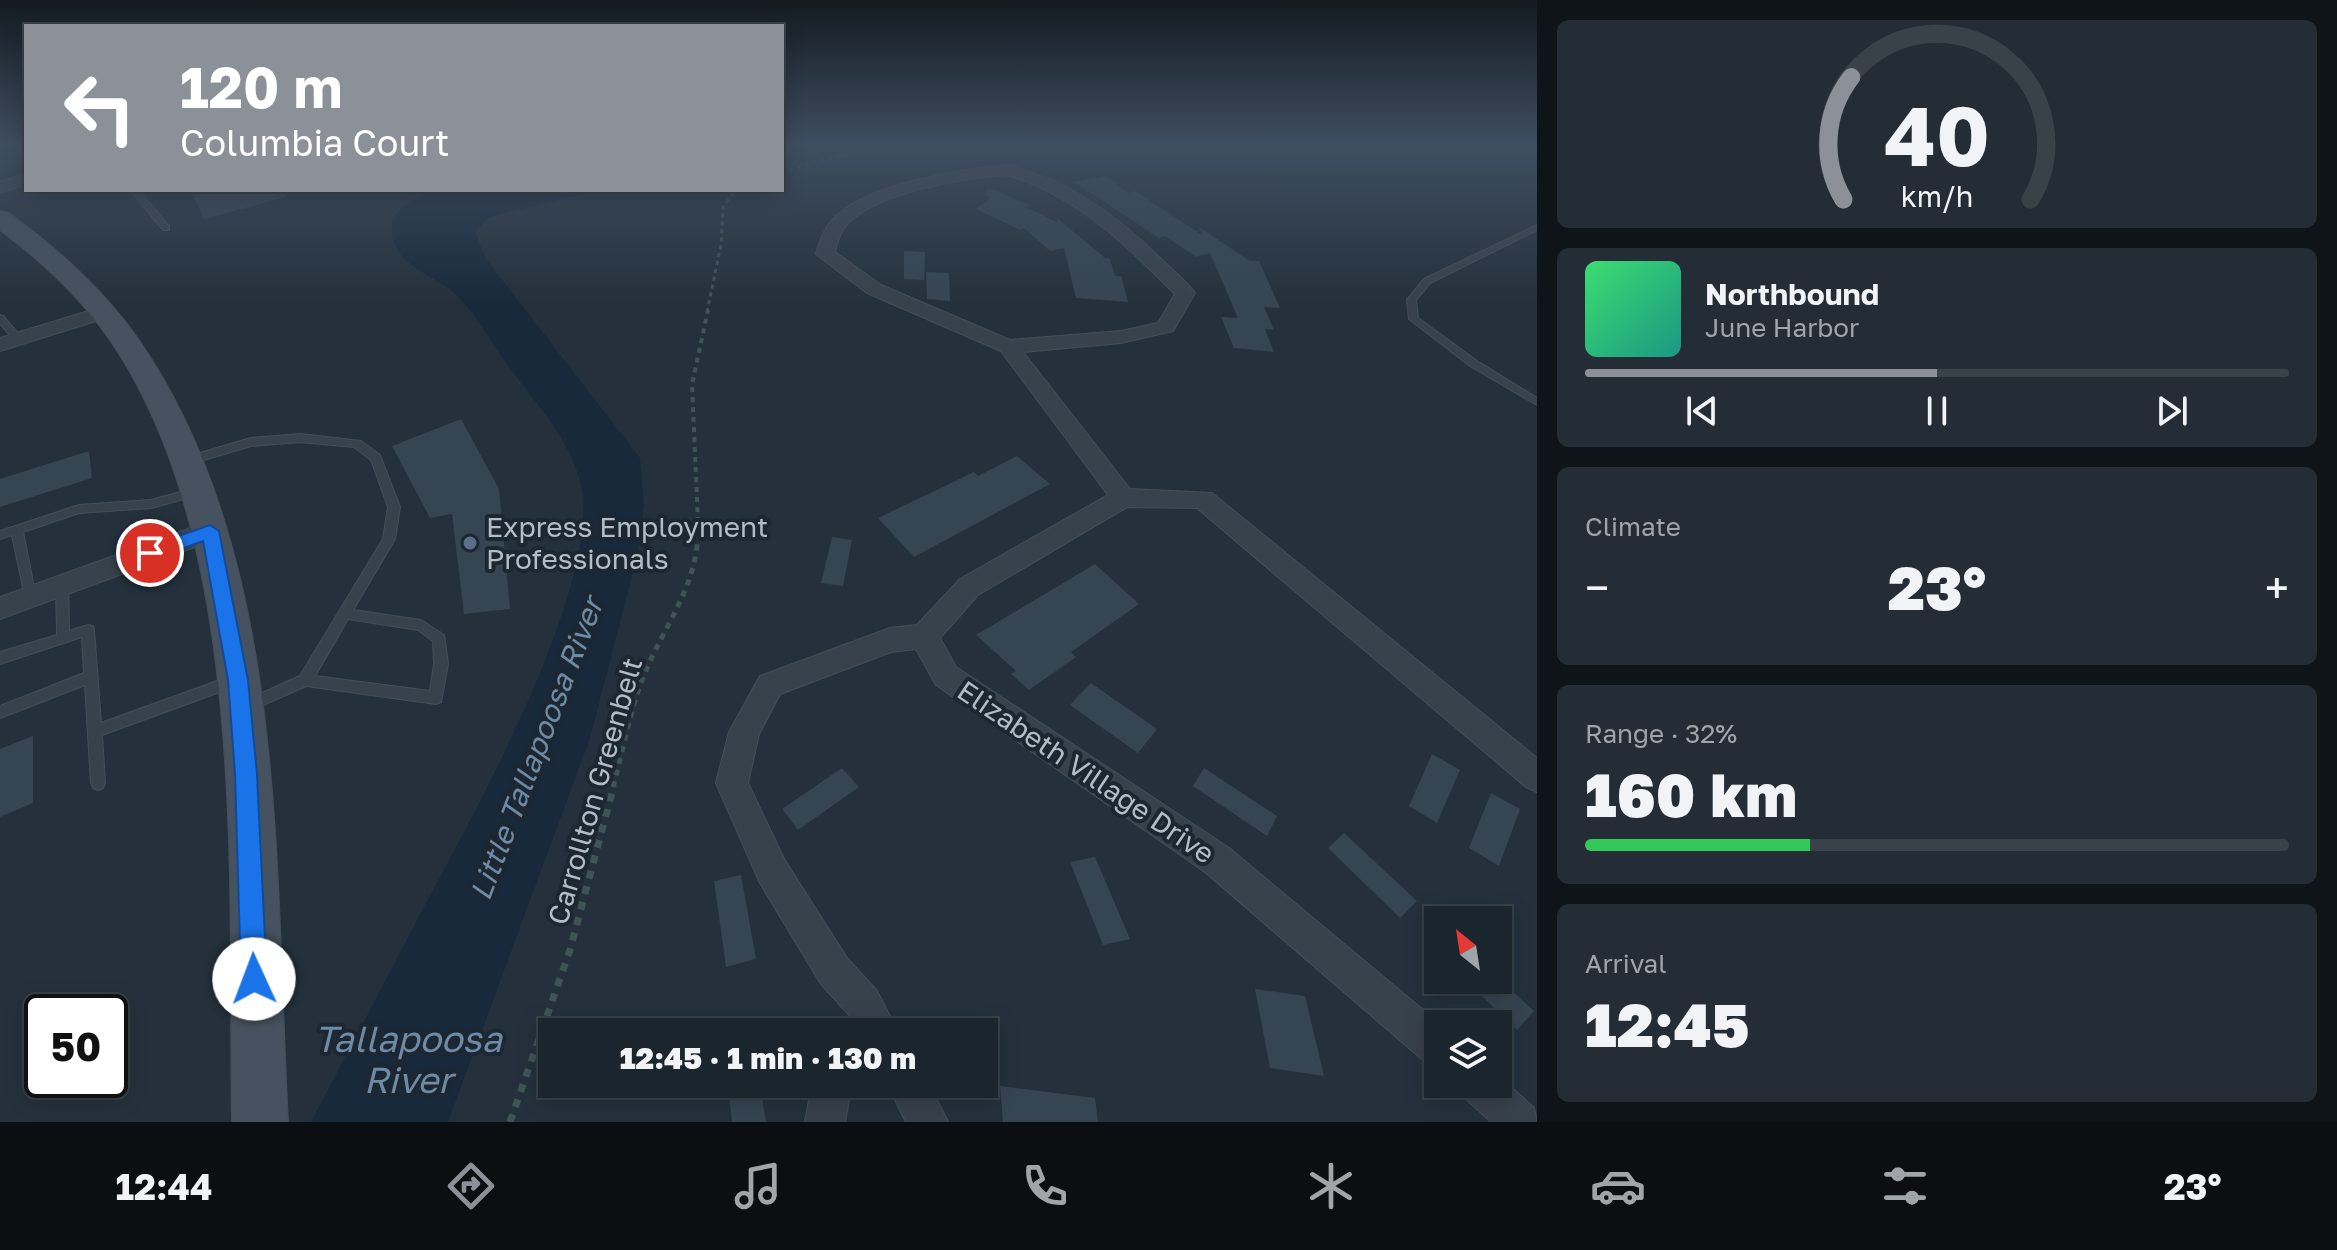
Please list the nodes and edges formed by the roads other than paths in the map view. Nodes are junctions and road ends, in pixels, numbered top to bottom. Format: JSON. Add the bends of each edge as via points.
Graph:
{"nodes":[{"id":1,"x":144,"y":198,"type":"edge"},
{"id":2,"x":888,"y":198,"type":"edge"},
{"id":3,"x":1080,"y":198,"type":"edge"},
{"id":4,"x":0,"y":218,"type":"edge"},
{"id":5,"x":1537,"y":227,"type":"edge"},
{"id":6,"x":166,"y":228,"type":"dead end"},
{"id":7,"x":105,"y":312,"type":"junction"},
{"id":8,"x":0,"y":318,"type":"edge"},
{"id":9,"x":9,"y":342,"type":"edge"},
{"id":10,"x":1008,"y":347,"type":"junction"},
{"id":11,"x":1537,"y":402,"type":"edge"},
{"id":12,"x":192,"y":476,"type":"junction"},
{"id":13,"x":1123,"y":498,"type":"junction"},
{"id":14,"x":17,"y":529,"type":"junction"},
{"id":15,"x":210,"y":531,"type":"junction"},
{"id":16,"x":0,"y":535,"type":"edge"},
{"id":17,"x":62,"y":585,"type":"junction"},
{"id":18,"x":30,"y":597,"type":"junction"},
{"id":19,"x":0,"y":608,"type":"edge"},
{"id":20,"x":346,"y":614,"type":"junction"},
{"id":21,"x":924,"y":636,"type":"junction"},
{"id":22,"x":63,"y":638,"type":"junction"},
{"id":23,"x":0,"y":658,"type":"edge"},
{"id":24,"x":90,"y":677,"type":"junction"},
{"id":25,"x":305,"y":680,"type":"junction"},
{"id":26,"x":239,"y":694,"type":"junction"},
{"id":27,"x":0,"y":712,"type":"edge"},
{"id":28,"x":95,"y":731,"type":"junction"},
{"id":29,"x":1537,"y":777,"type":"edge"},
{"id":30,"x":98,"y":783,"type":"dead end"},
{"id":31,"x":862,"y":1018,"type":"edge"},
{"id":32,"x":1424,"y":1035,"type":"edge"},
{"id":33,"x":829,"y":1098,"type":"edge"},
{"id":34,"x":915,"y":1098,"type":"edge"},
{"id":35,"x":1494,"y":1098,"type":"edge"},
{"id":36,"x":260,"y":1122,"type":"edge"},
{"id":37,"x":825,"y":1122,"type":"edge"},
{"id":38,"x":928,"y":1122,"type":"edge"},
{"id":39,"x":1520,"y":1122,"type":"edge"}],
"edges":[{"from":1,"to":6,"type":"lane"},
{"from":2,"to":10,"type":"street","via":[[844,217],[828,239],[825,254],[874,289]]},
{"from":3,"to":10,"type":"street","via":[[1185,293],[1166,327],[1121,337]]},
{"from":4,"to":7,"type":"main road","via":[[52,255]]},
{"from":5,"to":11,"type":"lane","via":[[1427,281],[1411,300],[1414,319],[1438,339]]},
{"from":7,"to":9,"type":"street"},
{"from":7,"to":12,"type":"main road","via":[[142,366]]},
{"from":8,"to":9,"type":"lane"},
{"from":10,"to":13,"type":"street"},
{"from":12,"to":14,"type":"lane","via":[[151,504],[79,509]]},
{"from":12,"to":15,"type":"main road"},
{"from":12,"to":20,"type":"lane","via":[[251,442],[300,438],[357,444],[376,458],[394,507],[389,539]]},
{"from":13,"to":21,"type":"street","via":[[969,587]]},
{"from":13,"to":29,"type":"street","via":[[1203,499]]},
{"from":14,"to":16,"type":"lane"},
{"from":14,"to":18,"type":"lane"},
{"from":15,"to":17,"type":"street"},
{"from":15,"to":26,"type":"main road"},
{"from":17,"to":18,"type":"street"},
{"from":17,"to":22,"type":"lane"},
{"from":18,"to":19,"type":"street"},
{"from":20,"to":25,"type":"lane"},
{"from":20,"to":25,"type":"lane","via":[[421,625],[439,639],[436,698]]},
{"from":21,"to":31,"type":"street","via":[[890,640],[770,685],[744,732],[732,783],[772,871]]},
{"from":21,"to":32,"type":"street","name":"Elizabeth Village Drive","via":[[946,676],[1217,860]]},
{"from":22,"to":23,"type":"lane"},
{"from":22,"to":24,"type":"lane","via":[[88,630]]},
{"from":24,"to":27,"type":"lane"},
{"from":24,"to":28,"type":"lane"},
{"from":25,"to":26,"type":"lane"},
{"from":26,"to":28,"type":"lane"},
{"from":26,"to":36,"type":"main road"},
{"from":28,"to":30,"type":"lane"},
{"from":33,"to":37,"type":"street"},
{"from":34,"to":38,"type":"street"},
{"from":35,"to":39,"type":"street"}]}
